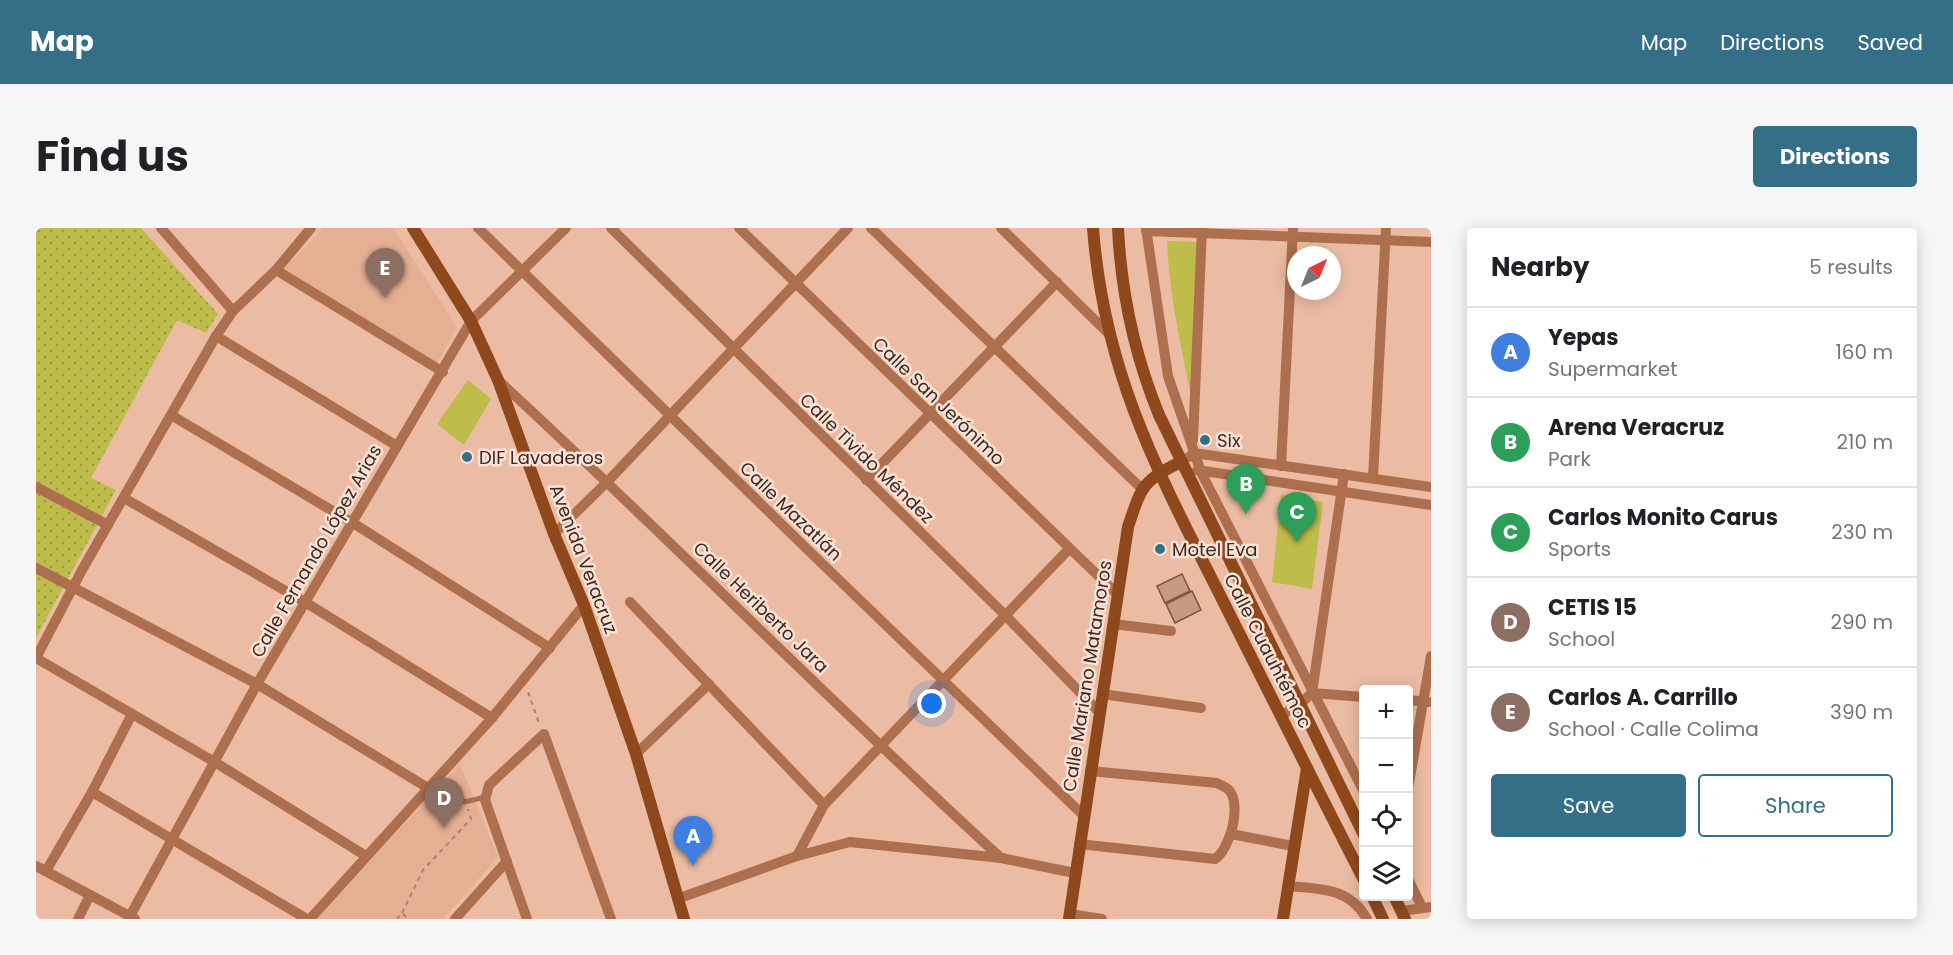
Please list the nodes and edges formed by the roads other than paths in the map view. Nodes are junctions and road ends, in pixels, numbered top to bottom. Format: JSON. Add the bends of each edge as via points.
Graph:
{"nodes":[{"id":1,"x":161,"y":228,"type":"edge"},
{"id":2,"x":310,"y":228,"type":"edge"},
{"id":3,"x":413,"y":228,"type":"edge"},
{"id":4,"x":478,"y":228,"type":"edge"},
{"id":5,"x":566,"y":228,"type":"edge"},
{"id":6,"x":611,"y":228,"type":"edge"},
{"id":7,"x":739,"y":228,"type":"edge"},
{"id":8,"x":848,"y":228,"type":"edge"},
{"id":9,"x":871,"y":228,"type":"edge"},
{"id":10,"x":1001,"y":228,"type":"edge"},
{"id":11,"x":1093,"y":228,"type":"edge"},
{"id":12,"x":1118,"y":228,"type":"edge"},
{"id":13,"x":1386,"y":228,"type":"edge"},
{"id":14,"x":1146,"y":229,"type":"edge"},
{"id":15,"x":1202,"y":231,"type":"edge"},
{"id":16,"x":1293,"y":232,"type":"edge"},
{"id":17,"x":1386,"y":240,"type":"junction"},
{"id":18,"x":1431,"y":242,"type":"edge"},
{"id":19,"x":276,"y":270,"type":"junction"},
{"id":20,"x":523,"y":272,"type":"junction"},
{"id":21,"x":1057,"y":282,"type":"junction"},
{"id":22,"x":795,"y":284,"type":"junction"},
{"id":23,"x":233,"y":311,"type":"junction"},
{"id":24,"x":471,"y":321,"type":"junction"},
{"id":25,"x":1108,"y":333,"type":"junction"},
{"id":26,"x":216,"y":336,"type":"junction"},
{"id":27,"x":733,"y":349,"type":"junction"},
{"id":28,"x":994,"y":350,"type":"junction"},
{"id":29,"x":443,"y":372,"type":"junction"},
{"id":30,"x":498,"y":380,"type":"junction"},
{"id":31,"x":171,"y":415,"type":"junction"},
{"id":32,"x":669,"y":416,"type":"junction"},
{"id":33,"x":930,"y":416,"type":"junction"},
{"id":34,"x":396,"y":446,"type":"junction"},
{"id":35,"x":1193,"y":451,"type":"junction"},
{"id":36,"x":1181,"y":462,"type":"junction"},
{"id":37,"x":1281,"y":466,"type":"junction"},
{"id":38,"x":1159,"y":472,"type":"junction"},
{"id":39,"x":1201,"y":472,"type":"junction"},
{"id":40,"x":1344,"y":474,"type":"junction"},
{"id":41,"x":1373,"y":478,"type":"junction"},
{"id":42,"x":866,"y":480,"type":"junction"},
{"id":43,"x":608,"y":481,"type":"junction"},
{"id":44,"x":36,"y":487,"type":"edge"},
{"id":45,"x":1431,"y":487,"type":"edge"},
{"id":46,"x":1141,"y":488,"type":"junction"},
{"id":47,"x":1340,"y":493,"type":"junction"},
{"id":48,"x":124,"y":498,"type":"junction"},
{"id":49,"x":1431,"y":505,"type":"edge"},
{"id":50,"x":352,"y":523,"type":"junction"},
{"id":51,"x":108,"y":525,"type":"junction"},
{"id":52,"x":554,"y":534,"type":"junction"},
{"id":53,"x":1068,"y":550,"type":"junction"},
{"id":54,"x":36,"y":568,"type":"edge"},
{"id":55,"x":73,"y":587,"type":"junction"},
{"id":56,"x":1117,"y":594,"type":"junction"},
{"id":57,"x":305,"y":602,"type":"junction"},
{"id":58,"x":630,"y":602,"type":"dead end"},
{"id":59,"x":584,"y":605,"type":"junction"},
{"id":60,"x":1006,"y":616,"type":"junction"},
{"id":61,"x":1113,"y":624,"type":"junction"},
{"id":62,"x":1171,"y":631,"type":"dead end"},
{"id":63,"x":550,"y":648,"type":"junction"},
{"id":64,"x":1431,"y":657,"type":"edge"},
{"id":65,"x":36,"y":658,"type":"edge"},
{"id":66,"x":943,"y":682,"type":"junction"},
{"id":67,"x":257,"y":684,"type":"junction"},
{"id":68,"x":709,"y":684,"type":"junction"},
{"id":69,"x":1312,"y":693,"type":"junction"},
{"id":70,"x":1102,"y":694,"type":"junction"},
{"id":71,"x":1359,"y":697,"type":"edge"},
{"id":72,"x":1413,"y":700,"type":"edge"},
{"id":73,"x":1428,"y":702,"type":"edge"},
{"id":74,"x":1299,"y":705,"type":"junction"},
{"id":75,"x":1201,"y":708,"type":"dead end"},
{"id":76,"x":1099,"y":712,"type":"junction"},
{"id":77,"x":132,"y":714,"type":"junction"},
{"id":78,"x":1280,"y":716,"type":"junction"},
{"id":79,"x":492,"y":718,"type":"junction"},
{"id":80,"x":879,"y":747,"type":"junction"},
{"id":81,"x":636,"y":753,"type":"junction"},
{"id":82,"x":213,"y":761,"type":"junction"},
{"id":83,"x":1413,"y":767,"type":"edge"},
{"id":84,"x":1307,"y":768,"type":"junction"},
{"id":85,"x":1090,"y":771,"type":"junction"},
{"id":86,"x":1359,"y":782,"type":"edge"},
{"id":87,"x":428,"y":788,"type":"junction"},
{"id":88,"x":450,"y":788,"type":"dead end"},
{"id":89,"x":92,"y":792,"type":"junction"},
{"id":90,"x":485,"y":795,"type":"junction"},
{"id":91,"x":824,"y":805,"type":"junction"},
{"id":92,"x":1083,"y":815,"type":"junction"},
{"id":93,"x":1359,"y":825,"type":"edge"},
{"id":94,"x":1231,"y":834,"type":"junction"},
{"id":95,"x":172,"y":838,"type":"junction"},
{"id":96,"x":1079,"y":844,"type":"junction"},
{"id":97,"x":1293,"y":846,"type":"junction"},
{"id":98,"x":366,"y":856,"type":"junction"},
{"id":99,"x":797,"y":856,"type":"junction"},
{"id":100,"x":1001,"y":858,"type":"junction"},
{"id":101,"x":507,"y":861,"type":"junction"},
{"id":102,"x":41,"y":868,"type":"edge"},
{"id":103,"x":1359,"y":870,"type":"edge"},
{"id":104,"x":1075,"y":873,"type":"junction"},
{"id":105,"x":1288,"y":886,"type":"junction"},
{"id":106,"x":1413,"y":886,"type":"edge"},
{"id":107,"x":90,"y":895,"type":"junction"},
{"id":108,"x":677,"y":899,"type":"junction"},
{"id":109,"x":1374,"y":901,"type":"edge"},
{"id":110,"x":1396,"y":901,"type":"edge"},
{"id":111,"x":1427,"y":907,"type":"edge"},
{"id":112,"x":1403,"y":915,"type":"edge"},
{"id":113,"x":1069,"y":917,"type":"edge"},
{"id":114,"x":132,"y":918,"type":"edge"},
{"id":115,"x":78,"y":919,"type":"edge"},
{"id":116,"x":308,"y":919,"type":"edge"},
{"id":117,"x":454,"y":919,"type":"edge"},
{"id":118,"x":527,"y":919,"type":"edge"},
{"id":119,"x":611,"y":919,"type":"edge"},
{"id":120,"x":684,"y":919,"type":"edge"},
{"id":121,"x":1102,"y":919,"type":"edge"},
{"id":122,"x":1283,"y":919,"type":"edge"},
{"id":123,"x":1367,"y":919,"type":"edge"},
{"id":124,"x":1383,"y":919,"type":"edge"}],
"edges":[{"from":1,"to":23,"type":"street"},
{"from":2,"to":19,"type":"street"},
{"from":3,"to":24,"type":"main road","name":"Avenida Veracruz"},
{"from":4,"to":20,"type":"street","name":"Calle Mazatlán"},
{"from":5,"to":20,"type":"street","name":"Calle Fernando López Arias"},
{"from":6,"to":27,"type":"street","name":"Calle Tivido Méndez"},
{"from":7,"to":22,"type":"street","name":"Calle San Jerónimo"},
{"from":8,"to":22,"type":"street"},
{"from":9,"to":28,"type":"street"},
{"from":10,"to":21,"type":"street"},
{"from":11,"to":25,"type":"main road","name":"Calle Cuauhtémoc"},
{"from":12,"to":36,"type":"main road","name":"Calle Cuauhtémoc","via":[[1124,282],[1144,377]]},
{"from":13,"to":17,"type":"street"},
{"from":14,"to":15,"type":"street"},
{"from":14,"to":35,"type":"street","via":[[1168,376]]},
{"from":15,"to":16,"type":"street"},
{"from":15,"to":35,"type":"street"},
{"from":16,"to":17,"type":"street"},
{"from":16,"to":37,"type":"street"},
{"from":17,"to":18,"type":"street"},
{"from":17,"to":41,"type":"street"},
{"from":19,"to":23,"type":"street"},
{"from":19,"to":29,"type":"street"},
{"from":20,"to":24,"type":"street","name":"Calle Fernando López Arias"},
{"from":20,"to":32,"type":"street","name":"Calle Mazatlán"},
{"from":21,"to":25,"type":"street"},
{"from":21,"to":28,"type":"street"},
{"from":22,"to":27,"type":"street"},
{"from":22,"to":33,"type":"street","name":"Calle San Jerónimo"},
{"from":23,"to":26,"type":"street"},
{"from":24,"to":29,"type":"street","name":"Calle Fernando López Arias"},
{"from":24,"to":30,"type":"main road","name":"Avenida Veracruz"},
{"from":25,"to":38,"type":"main road","name":"Calle Cuauhtémoc","via":[[1120,376]]},
{"from":26,"to":31,"type":"street"},
{"from":26,"to":34,"type":"street"},
{"from":27,"to":32,"type":"street"},
{"from":27,"to":42,"type":"street","name":"Calle Tivido Méndez"},
{"from":28,"to":33,"type":"street"},
{"from":28,"to":46,"type":"street"},
{"from":29,"to":34,"type":"street","name":"Calle Fernando López Arias"},
{"from":30,"to":43,"type":"street","name":"Calle Heriberto Jara"},
{"from":30,"to":52,"type":"main road","name":"Avenida Veracruz"},
{"from":31,"to":48,"type":"street"},
{"from":31,"to":50,"type":"street"},
{"from":32,"to":43,"type":"street"},
{"from":32,"to":66,"type":"street","name":"Calle Mazatlán"},
{"from":33,"to":42,"type":"street"},
{"from":33,"to":53,"type":"street","name":"Calle San Jerónimo"},
{"from":34,"to":50,"type":"street","name":"Calle Fernando López Arias"},
{"from":35,"to":36,"type":"street"},
{"from":35,"to":37,"type":"street"},
{"from":35,"to":39,"type":"street"},
{"from":36,"to":38,"type":"main road","name":"Calle Mariano Matamoros"},
{"from":36,"to":39,"type":"street"},
{"from":36,"to":74,"type":"main road","name":"Calle Cuauhtémoc"},
{"from":37,"to":40,"type":"street"},
{"from":38,"to":46,"type":"main road","name":"Calle Mariano Matamoros"},
{"from":38,"to":78,"type":"main road","name":"Calle Cuauhtémoc"},
{"from":39,"to":47,"type":"street"},
{"from":39,"to":69,"type":"street"},
{"from":40,"to":41,"type":"street"},
{"from":40,"to":47,"type":"street"},
{"from":41,"to":45,"type":"street"},
{"from":42,"to":60,"type":"street","name":"Calle Tivido Méndez"},
{"from":43,"to":52,"type":"street"},
{"from":43,"to":80,"type":"street","name":"Calle Heriberto Jara"},
{"from":44,"to":51,"type":"street"},
{"from":46,"to":56,"type":"main road","name":"Calle Mariano Matamoros","via":[[1128,527]]},
{"from":47,"to":49,"type":"street"},
{"from":47,"to":69,"type":"street"},
{"from":48,"to":51,"type":"street"},
{"from":48,"to":57,"type":"street"},
{"from":50,"to":57,"type":"street","name":"Calle Fernando López Arias"},
{"from":50,"to":63,"type":"street"},
{"from":51,"to":55,"type":"street"},
{"from":52,"to":59,"type":"main road","name":"Avenida Veracruz"},
{"from":53,"to":56,"type":"street","name":"Calle San Jerónimo"},
{"from":53,"to":60,"type":"street"},
{"from":54,"to":55,"type":"street"},
{"from":55,"to":65,"type":"street"},
{"from":55,"to":67,"type":"street"},
{"from":56,"to":61,"type":"main road","name":"Calle Mariano Matamoros"},
{"from":57,"to":67,"type":"street","name":"Calle Fernando López Arias"},
{"from":57,"to":79,"type":"street"},
{"from":58,"to":68,"type":"street"},
{"from":59,"to":63,"type":"street"},
{"from":59,"to":81,"type":"main road","name":"Avenida Veracruz"},
{"from":60,"to":66,"type":"street"},
{"from":60,"to":76,"type":"street","name":"Calle Tivido Méndez"},
{"from":61,"to":62,"type":"street"},
{"from":61,"to":70,"type":"main road","name":"Calle Mariano Matamoros"},
{"from":63,"to":79,"type":"street"},
{"from":64,"to":73,"type":"street"},
{"from":65,"to":77,"type":"street"},
{"from":66,"to":80,"type":"street"},
{"from":66,"to":92,"type":"street","name":"Calle Mazatlán"},
{"from":67,"to":82,"type":"street","name":"Calle Fernando López Arias"},
{"from":67,"to":87,"type":"street"},
{"from":68,"to":81,"type":"street"},
{"from":68,"to":91,"type":"street"},
{"from":69,"to":71,"type":"street"},
{"from":69,"to":74,"type":"street"},
{"from":69,"to":86,"type":"street"},
{"from":70,"to":75,"type":"street"},
{"from":70,"to":76,"type":"main road","name":"Calle Mariano Matamoros"},
{"from":72,"to":73,"type":"street"},
{"from":73,"to":83,"type":"street"},
{"from":74,"to":78,"type":"street"},
{"from":74,"to":93,"type":"main road","name":"Calle Cuauhtémoc"},
{"from":76,"to":85,"type":"main road","name":"Calle Mariano Matamoros"},
{"from":77,"to":82,"type":"street"},
{"from":77,"to":89,"type":"street"},
{"from":78,"to":84,"type":"main road","name":"Calle Cuauhtémoc"},
{"from":79,"to":87,"type":"street"},
{"from":80,"to":91,"type":"street"},
{"from":80,"to":100,"type":"street","name":"Calle Heriberto Jara"},
{"from":81,"to":108,"type":"main road","name":"Avenida Veracruz"},
{"from":82,"to":95,"type":"street","name":"Calle Fernando López Arias"},
{"from":82,"to":98,"type":"street"},
{"from":84,"to":97,"type":"main road"},
{"from":84,"to":103,"type":"main road","name":"Calle Cuauhtémoc"},
{"from":85,"to":92,"type":"main road","name":"Calle Mariano Matamoros"},
{"from":85,"to":94,"type":"street","via":[[1217,783],[1234,800]]},
{"from":87,"to":98,"type":"street"},
{"from":88,"to":90,"type":"lane","via":[[465,802]]},
{"from":89,"to":95,"type":"street"},
{"from":89,"to":102,"type":"street"},
{"from":90,"to":101,"type":"street"},
{"from":90,"to":119,"type":"street","via":[[489,785],[544,734]]},
{"from":91,"to":99,"type":"street"},
{"from":92,"to":96,"type":"main road","name":"Calle Mariano Matamoros"},
{"from":94,"to":96,"type":"street","via":[[1223,854],[1215,859]]},
{"from":94,"to":97,"type":"street"},
{"from":95,"to":114,"type":"street","name":"Calle Fernando López Arias"},
{"from":95,"to":116,"type":"street"},
{"from":96,"to":104,"type":"main road","name":"Calle Mariano Matamoros"},
{"from":97,"to":105,"type":"main road"},
{"from":98,"to":116,"type":"street"},
{"from":99,"to":100,"type":"street","via":[[850,842]]},
{"from":99,"to":108,"type":"street"},
{"from":100,"to":104,"type":"street"},
{"from":101,"to":117,"type":"street"},
{"from":101,"to":118,"type":"street"},
{"from":102,"to":107,"type":"street"},
{"from":104,"to":113,"type":"main road","name":"Calle Mariano Matamoros"},
{"from":105,"to":122,"type":"main road"},
{"from":105,"to":123,"type":"street","via":[[1337,891],[1352,900]]},
{"from":106,"to":111,"type":"street"},
{"from":107,"to":114,"type":"street"},
{"from":107,"to":115,"type":"street"},
{"from":108,"to":120,"type":"main road","name":"Avenida Veracruz"},
{"from":109,"to":124,"type":"main road"},
{"from":110,"to":112,"type":"main road"},
{"from":111,"to":112,"type":"street"},
{"from":113,"to":121,"type":"street"}]}
